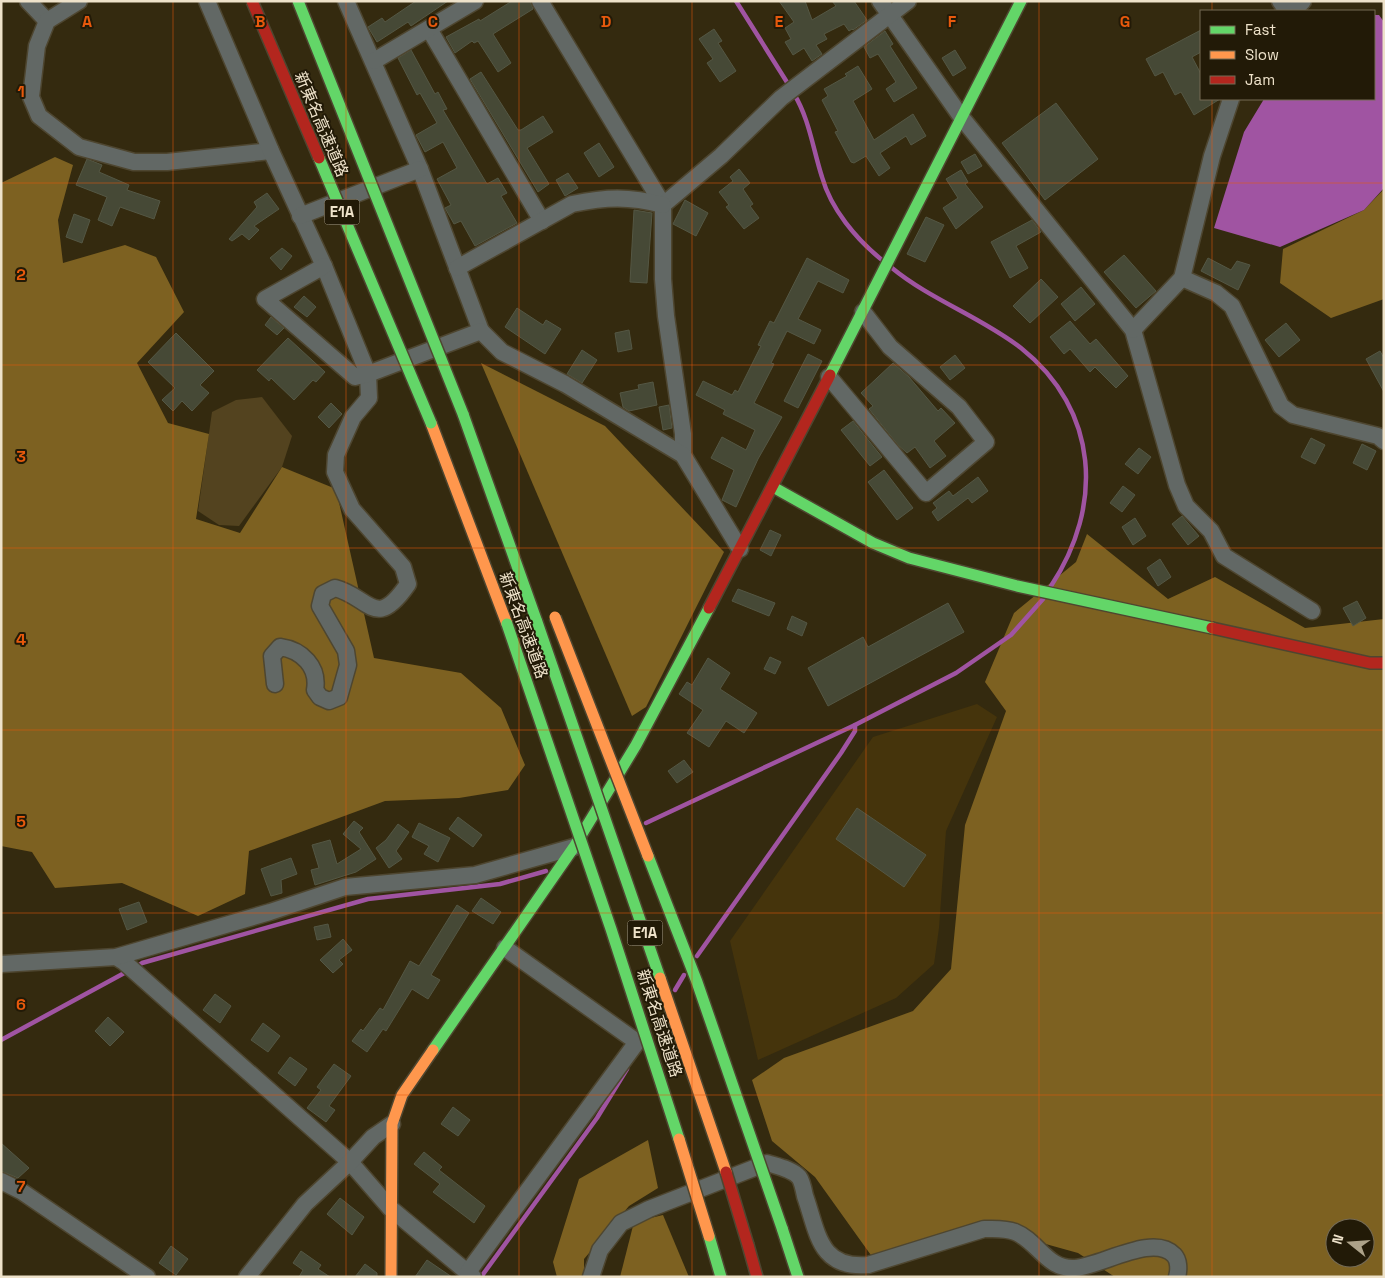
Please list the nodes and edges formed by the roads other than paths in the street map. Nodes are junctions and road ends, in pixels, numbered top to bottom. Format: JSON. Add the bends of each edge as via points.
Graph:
{"nodes":[{"id":1,"x":28,"y":1,"type":"edge"},
{"id":2,"x":79,"y":1,"type":"edge"},
{"id":3,"x":207,"y":1,"type":"edge"},
{"id":4,"x":245,"y":1,"type":"edge"},
{"id":5,"x":252,"y":1,"type":"edge"},
{"id":6,"x":298,"y":1,"type":"edge"},
{"id":7,"x":346,"y":1,"type":"edge"},
{"id":8,"x":474,"y":1,"type":"edge"},
{"id":9,"x":540,"y":1,"type":"edge"},
{"id":10,"x":908,"y":1,"type":"edge"},
{"id":11,"x":1020,"y":1,"type":"edge"},
{"id":12,"x":1303,"y":1,"type":"edge"},
{"id":13,"x":885,"y":8,"type":"edge"},
{"id":14,"x":1294,"y":10,"type":"edge"},
{"id":15,"x":47,"y":21,"type":"junction"},
{"id":16,"x":429,"y":29,"type":"junction"},
{"id":17,"x":374,"y":61,"type":"junction"},
{"id":18,"x":278,"y":62,"type":"junction"},
{"id":19,"x":1231,"y":100,"type":"edge"},
{"id":20,"x":962,"y":118,"type":"junction"},
{"id":21,"x":271,"y":152,"type":"junction"},
{"id":22,"x":420,"y":169,"type":"junction"},
{"id":23,"x":663,"y":205,"type":"junction"},
{"id":24,"x":300,"y":216,"type":"junction"},
{"id":25,"x":542,"y":220,"type":"junction"},
{"id":26,"x":324,"y":266,"type":"junction"},
{"id":27,"x":457,"y":268,"type":"junction"},
{"id":28,"x":1182,"y":278,"type":"junction"},
{"id":29,"x":862,"y":312,"type":"junction"},
{"id":30,"x":1134,"y":330,"type":"junction"},
{"id":31,"x":481,"y":331,"type":"junction"},
{"id":32,"x":368,"y":374,"type":"junction"},
{"id":33,"x":829,"y":377,"type":"junction"},
{"id":34,"x":1384,"y":441,"type":"edge"},
{"id":35,"x":683,"y":454,"type":"junction"},
{"id":36,"x":773,"y":488,"type":"junction"},
{"id":37,"x":502,"y":521,"type":"junction"},
{"id":38,"x":740,"y":549,"type":"junction"},
{"id":39,"x":533,"y":577,"type":"dead end"},
{"id":40,"x":1312,"y":611,"type":"dead end"},
{"id":41,"x":553,"y":613,"type":"dead end"},
{"id":42,"x":1384,"y":663,"type":"edge"},
{"id":43,"x":275,"y":684,"type":"dead end"},
{"id":44,"x":574,"y":847,"type":"junction"},
{"id":45,"x":505,"y":948,"type":"junction"},
{"id":46,"x":120,"y":959,"type":"junction"},
{"id":47,"x":1,"y":964,"type":"edge"},
{"id":48,"x":392,"y":1124,"type":"junction"},
{"id":49,"x":350,"y":1162,"type":"junction"},
{"id":50,"x":1,"y":1181,"type":"edge"},
{"id":51,"x":390,"y":1208,"type":"junction"},
{"id":52,"x":791,"y":1252,"type":"junction"},
{"id":53,"x":470,"y":1274,"type":"edge"},
{"id":54,"x":148,"y":1277,"type":"edge"},
{"id":55,"x":247,"y":1277,"type":"edge"},
{"id":56,"x":391,"y":1277,"type":"edge"},
{"id":57,"x":591,"y":1277,"type":"edge"},
{"id":58,"x":720,"y":1277,"type":"edge"},
{"id":59,"x":757,"y":1277,"type":"edge"},
{"id":60,"x":798,"y":1277,"type":"edge"},
{"id":61,"x":806,"y":1277,"type":"edge"},
{"id":62,"x":1176,"y":1277,"type":"edge"}],
"edges":[{"from":1,"to":15,"type":"street"},
{"from":2,"to":15,"type":"street"},
{"from":3,"to":21,"type":"street"},
{"from":4,"to":18,"type":"main road","bridge":true},
{"from":5,"to":18,"type":"main road","name":"新東名高速道路","number":"E1A","bridge":true},
{"from":6,"to":37,"type":"main road","name":"新東名高速道路","number":"E1A","bridge":true,"via":[[463,414]]},
{"from":7,"to":17,"type":"street"},
{"from":8,"to":16,"type":"street"},
{"from":9,"to":23,"type":"street"},
{"from":10,"to":13,"type":"street"},
{"from":11,"to":20,"type":"main road"},
{"from":12,"to":14,"type":"street"},
{"from":13,"to":20,"type":"street"},
{"from":13,"to":23,"type":"street"},
{"from":15,"to":21,"type":"street","via":[[37,46],[32,97],[39,116],[79,147],[134,162]]},
{"from":16,"to":17,"type":"street"},
{"from":16,"to":25,"type":"street"},
{"from":17,"to":22,"type":"street"},
{"from":18,"to":58,"type":"main road","name":"新東名高速道路","number":"E1A","bridge":true,"via":[[431,423],[507,624],[676,1127]]},
{"from":19,"to":28,"type":"street","via":[[1212,156]]},
{"from":20,"to":29,"type":"main road"},
{"from":20,"to":30,"type":"street"},
{"from":21,"to":24,"type":"street"},
{"from":22,"to":24,"type":"street"},
{"from":22,"to":27,"type":"street"},
{"from":23,"to":25,"type":"street","via":[[634,198],[593,200],[572,204]]},
{"from":23,"to":35,"type":"street","via":[[665,307]]},
{"from":24,"to":26,"type":"street"},
{"from":25,"to":27,"type":"street"},
{"from":26,"to":32,"type":"street"},
{"from":26,"to":32,"type":"street","via":[[265,299],[355,377]]},
{"from":27,"to":31,"type":"street"},
{"from":28,"to":30,"type":"street"},
{"from":28,"to":34,"type":"street","via":[[1216,293],[1232,306],[1280,406],[1293,415],[1378,436]]},
{"from":29,"to":33,"type":"main road"},
{"from":29,"to":33,"type":"street","via":[[890,347],[959,407],[986,442],[926,493]]},
{"from":30,"to":40,"type":"street","via":[[1186,506],[1211,531],[1224,556]]},
{"from":31,"to":32,"type":"street"},
{"from":31,"to":35,"type":"street","via":[[502,352],[565,384]]},
{"from":32,"to":43,"type":"street","via":[[368,398],[353,417],[336,455],[335,472],[352,509],[402,568],[408,584],[396,601],[383,608],[369,607],[344,590],[335,588],[323,594],[320,606],[346,651],[348,665],[339,697],[329,701],[320,697],[315,690],[315,670],[292,649],[280,647],[272,656]]},
{"from":33,"to":36,"type":"main road"},
{"from":35,"to":38,"type":"street"},
{"from":36,"to":38,"type":"main road"},
{"from":36,"to":42,"type":"main road","via":[[873,543],[909,558],[1061,595],[1351,659]]},
{"from":37,"to":39,"type":"main road"},
{"from":37,"to":59,"type":"main road","name":"新東名高速道路","number":"E1A","bridge":true,"via":[[717,1144]]},
{"from":38,"to":44,"type":"main road","via":[[636,745]]},
{"from":41,"to":52,"type":"main road","bridge":true,"via":[[697,982]]},
{"from":44,"to":45,"type":"main road"},
{"from":44,"to":46,"type":"street","via":[[475,875],[345,886]]},
{"from":45,"to":48,"type":"main road","via":[[402,1094]]},
{"from":45,"to":53,"type":"street","via":[[636,1042]]},
{"from":46,"to":47,"type":"street"},
{"from":46,"to":49,"type":"street"},
{"from":48,"to":49,"type":"street","via":[[373,1137]]},
{"from":48,"to":51,"type":"main road"},
{"from":49,"to":51,"type":"street"},
{"from":49,"to":55,"type":"street","via":[[305,1204]]},
{"from":50,"to":54,"type":"street","via":[[21,1191]]},
{"from":51,"to":53,"type":"street"},
{"from":51,"to":56,"type":"main road"},
{"from":52,"to":60,"type":"main road"},
{"from":52,"to":61,"type":"main road"},
{"from":57,"to":62,"type":"street","via":[[600,1250],[621,1223],[767,1163],[799,1177],[826,1250],[837,1261],[852,1266],[868,1265],[984,1229],[1004,1229],[1016,1232],[1062,1268],[1078,1268],[1158,1247],[1176,1257],[1179,1271]]}]}
